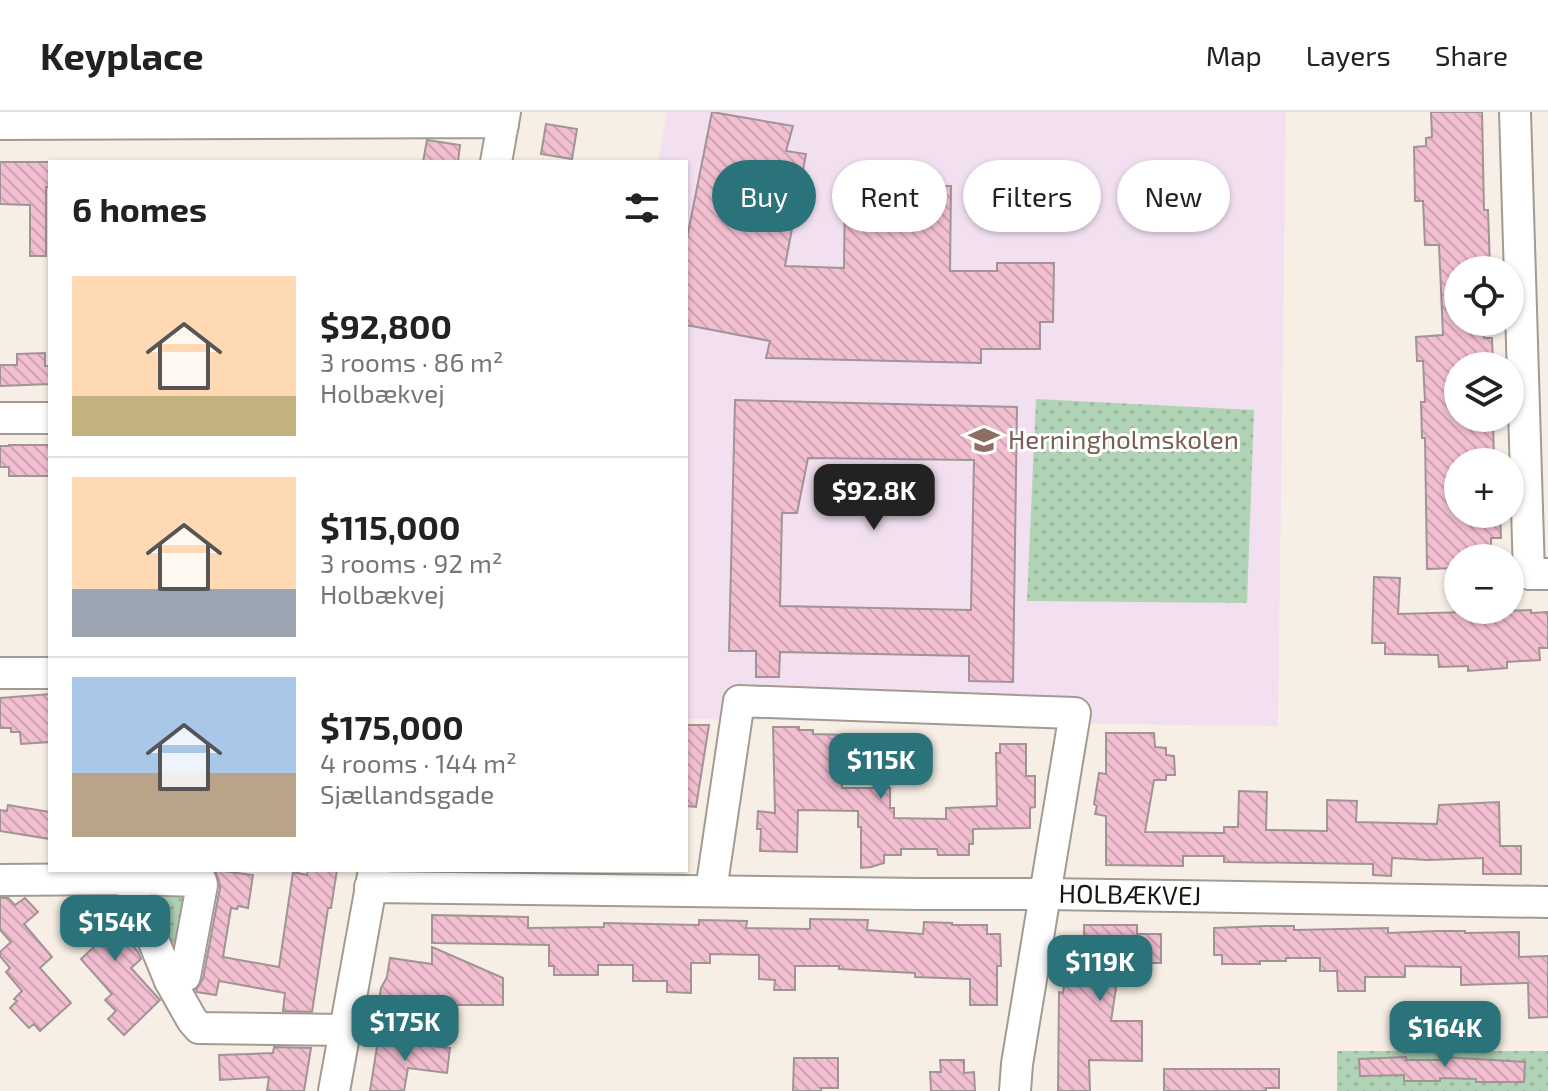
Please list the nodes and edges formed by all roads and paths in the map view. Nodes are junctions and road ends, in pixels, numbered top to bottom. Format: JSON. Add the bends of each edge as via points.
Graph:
{"nodes":[{"id":1,"x":1515,"y":112,"type":"edge"},
{"id":2,"x":504,"y":118,"type":"edge"},
{"id":3,"x":0,"y":124,"type":"edge"},
{"id":4,"x":496,"y":160,"type":"edge"},
{"id":5,"x":0,"y":418,"type":"edge"},
{"id":6,"x":48,"y":418,"type":"edge"},
{"id":7,"x":1548,"y":574,"type":"edge"},
{"id":8,"x":0,"y":673,"type":"edge"},
{"id":9,"x":48,"y":673,"type":"edge"},
{"id":10,"x":372,"y":878,"type":"edge"},
{"id":11,"x":128,"y":879,"type":"junction"},
{"id":12,"x":0,"y":880,"type":"edge"},
{"id":13,"x":712,"y":890,"type":"junction"},
{"id":14,"x":1045,"y":894,"type":"junction"},
{"id":15,"x":1548,"y":902,"type":"edge"},
{"id":16,"x":170,"y":981,"type":"junction"},
{"id":17,"x":345,"y":1030,"type":"junction"},
{"id":18,"x":334,"y":1091,"type":"edge"},
{"id":19,"x":1015,"y":1091,"type":"edge"}],
"edges":[{"from":1,"to":7,"type":"street","via":[[1529,574]]},
{"from":2,"to":3,"type":"street"},
{"from":2,"to":4,"type":"street"},
{"from":5,"to":6,"type":"street"},
{"from":8,"to":9,"type":"street"},
{"from":10,"to":13,"type":"street","name":"HOLBÆKVEJ"},
{"from":10,"to":17,"type":"street"},
{"from":11,"to":12,"type":"street"},
{"from":11,"to":16,"type":"street"},
{"from":11,"to":16,"type":"street","via":[[201,881],[185,976]]},
{"from":13,"to":14,"type":"street","name":"HOLBÆKVEJ"},
{"from":13,"to":14,"type":"street","via":[[739,701],[1075,713]]},
{"from":14,"to":15,"type":"street","name":"HOLBÆKVEJ"},
{"from":14,"to":19,"type":"street"},
{"from":16,"to":17,"type":"street","via":[[199,1028]]},
{"from":17,"to":18,"type":"street"}]}
